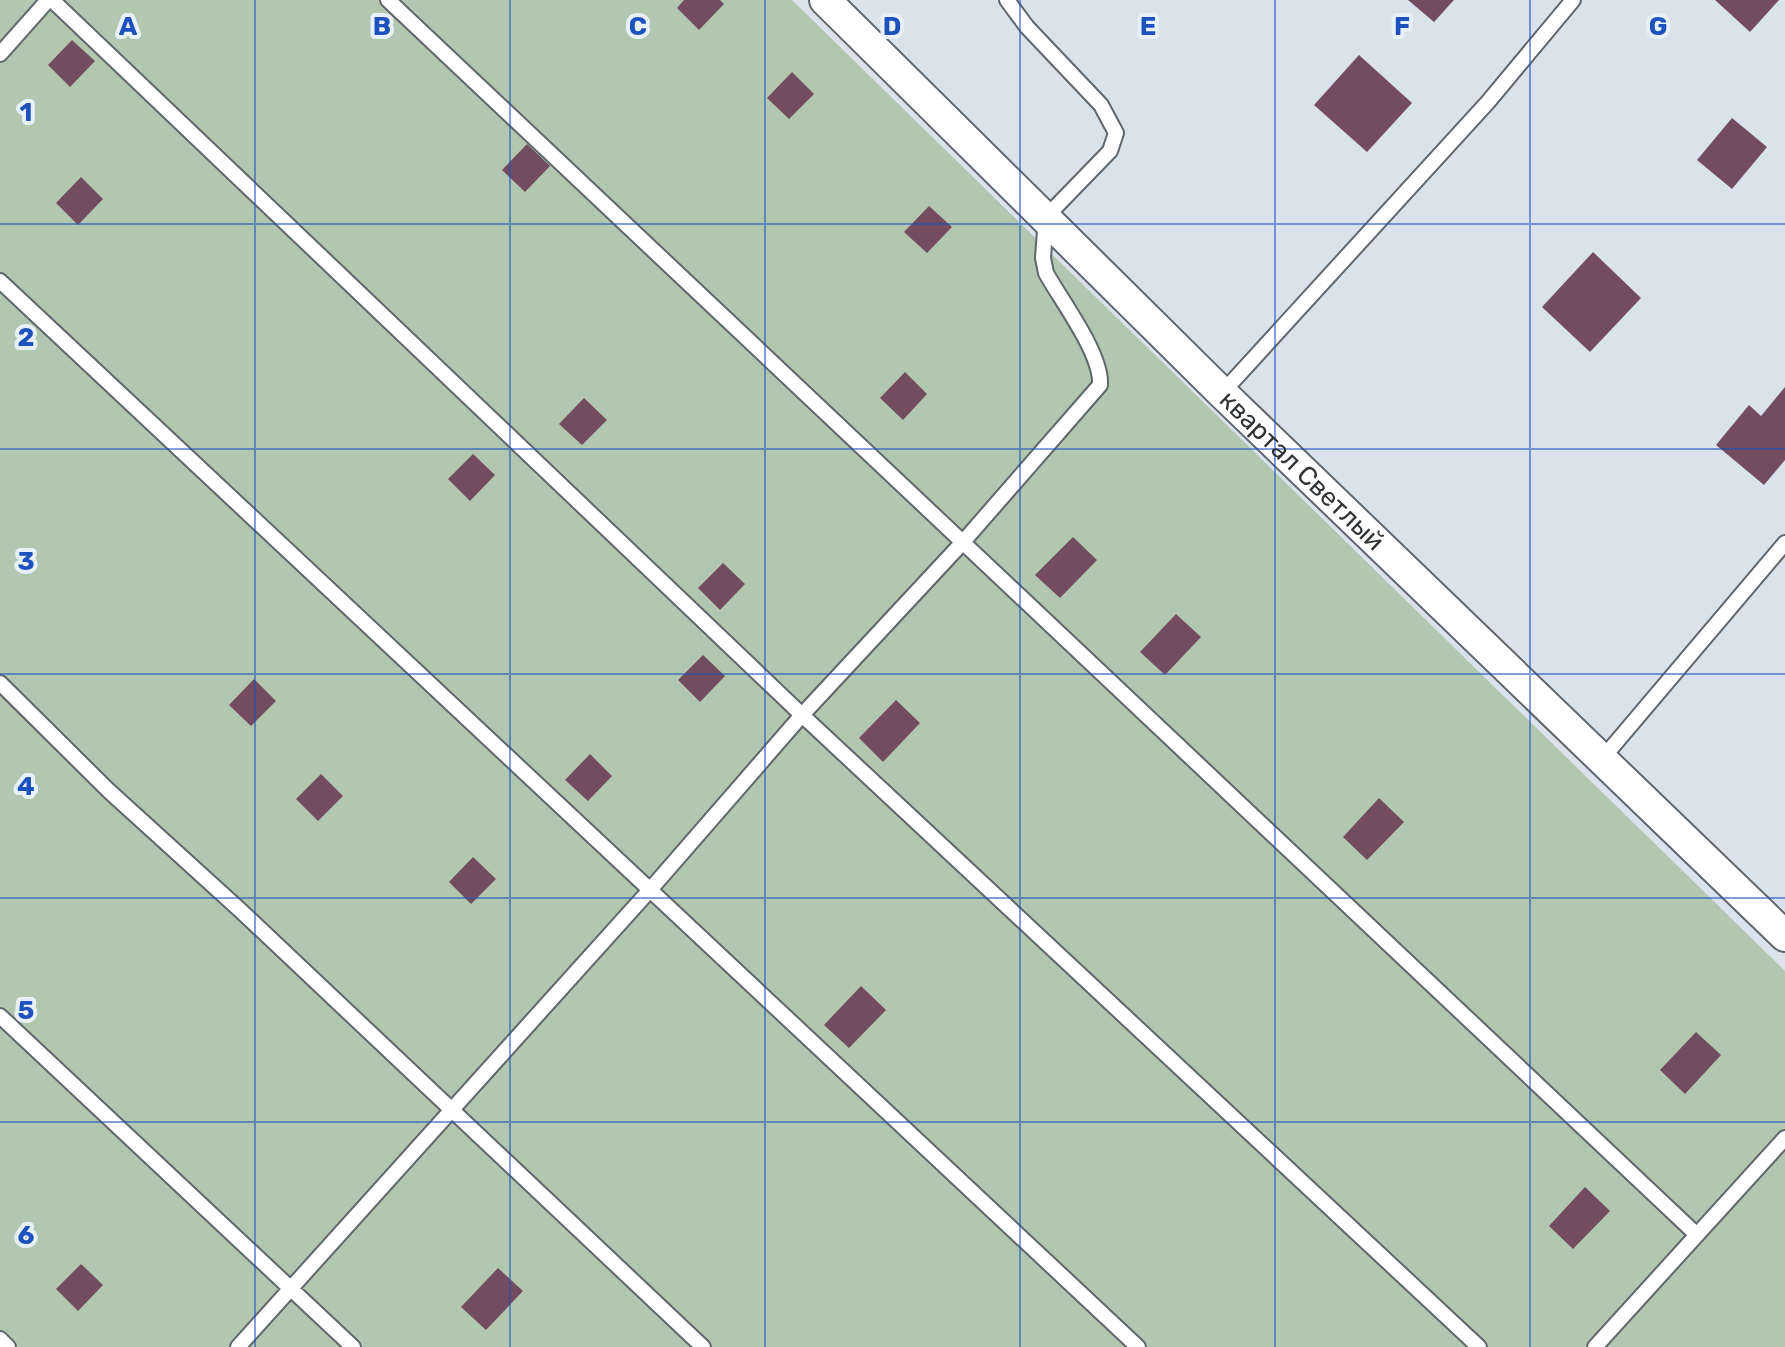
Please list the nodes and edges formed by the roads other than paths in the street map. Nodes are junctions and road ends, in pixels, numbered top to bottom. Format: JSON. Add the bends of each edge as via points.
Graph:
{"nodes":[{"id":1,"x":50,"y":0,"type":"edge"},
{"id":2,"x":388,"y":0,"type":"edge"},
{"id":3,"x":825,"y":0,"type":"edge"},
{"id":4,"x":1007,"y":0,"type":"edge"},
{"id":5,"x":1573,"y":0,"type":"edge"},
{"id":6,"x":0,"y":54,"type":"edge"},
{"id":7,"x":1046,"y":217,"type":"junction"},
{"id":8,"x":0,"y":281,"type":"edge"},
{"id":9,"x":1222,"y":393,"type":"junction"},
{"id":10,"x":963,"y":542,"type":"junction"},
{"id":11,"x":1785,"y":543,"type":"edge"},
{"id":12,"x":0,"y":683,"type":"edge"},
{"id":13,"x":802,"y":715,"type":"junction"},
{"id":14,"x":1602,"y":759,"type":"junction"},
{"id":15,"x":649,"y":891,"type":"junction"},
{"id":16,"x":1785,"y":936,"type":"edge"},
{"id":17,"x":0,"y":1016,"type":"edge"},
{"id":18,"x":451,"y":1111,"type":"junction"},
{"id":19,"x":1785,"y":1138,"type":"edge"},
{"id":20,"x":1697,"y":1235,"type":"junction"},
{"id":21,"x":290,"y":1290,"type":"junction"},
{"id":22,"x":0,"y":1339,"type":"edge"},
{"id":23,"x":8,"y":1347,"type":"edge"},
{"id":24,"x":238,"y":1347,"type":"edge"},
{"id":25,"x":353,"y":1347,"type":"edge"},
{"id":26,"x":703,"y":1347,"type":"edge"},
{"id":27,"x":1138,"y":1347,"type":"edge"},
{"id":28,"x":1479,"y":1347,"type":"edge"},
{"id":29,"x":1595,"y":1347,"type":"edge"}],
"edges":[{"from":1,"to":6,"type":"lane"},
{"from":1,"to":13,"type":"lane"},
{"from":2,"to":10,"type":"lane"},
{"from":3,"to":7,"type":"street","name":"квартал Светлый"},
{"from":4,"to":7,"type":"lane","via":[[1101,105],[1116,133],[1110,151]]},
{"from":5,"to":9,"type":"lane","via":[[1488,102]]},
{"from":7,"to":9,"type":"street","name":"квартал Светлый"},
{"from":7,"to":10,"type":"lane","via":[[1046,273],[1094,354],[1100,385]]},
{"from":8,"to":15,"type":"lane"},
{"from":9,"to":14,"type":"street","name":"квартал Светлый"},
{"from":10,"to":13,"type":"lane"},
{"from":10,"to":20,"type":"lane"},
{"from":11,"to":14,"type":"lane"},
{"from":12,"to":18,"type":"lane"},
{"from":13,"to":15,"type":"lane"},
{"from":13,"to":28,"type":"lane"},
{"from":14,"to":16,"type":"street","name":"квартал Светлый"},
{"from":15,"to":18,"type":"lane"},
{"from":15,"to":27,"type":"lane"},
{"from":17,"to":21,"type":"lane"},
{"from":18,"to":21,"type":"lane"},
{"from":18,"to":26,"type":"lane"},
{"from":19,"to":20,"type":"lane"},
{"from":20,"to":29,"type":"lane"},
{"from":21,"to":24,"type":"lane"},
{"from":21,"to":25,"type":"lane"},
{"from":22,"to":23,"type":"lane"}]}
